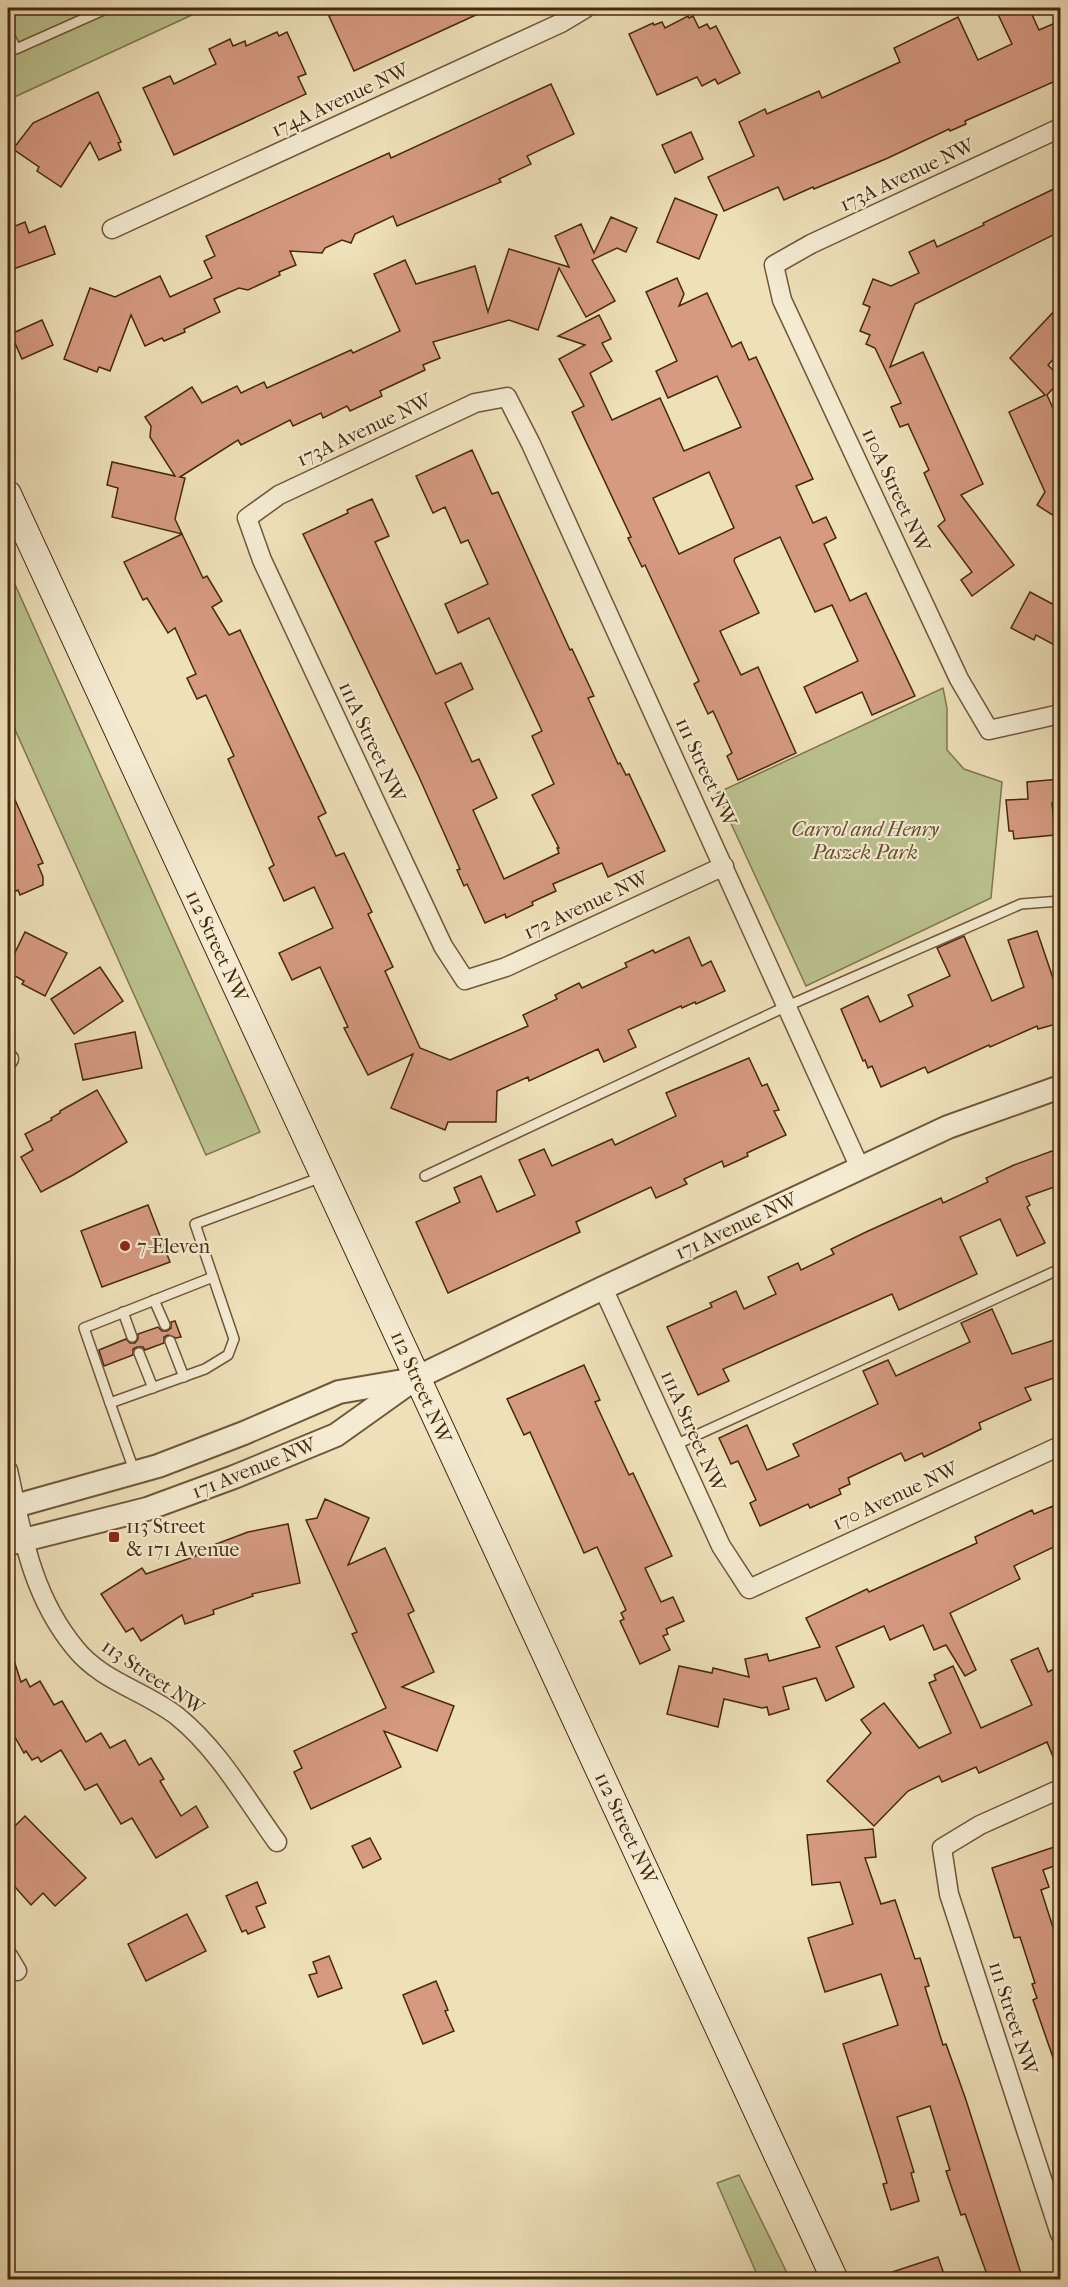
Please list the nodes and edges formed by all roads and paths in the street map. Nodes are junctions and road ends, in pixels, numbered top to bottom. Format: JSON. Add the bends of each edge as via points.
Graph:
{"nodes":[{"id":1,"x":108,"y":8,"type":"edge"},
{"id":2,"x":586,"y":8,"type":"edge"},
{"id":3,"x":8,"y":32,"type":"edge"},
{"id":4,"x":1060,"y":128,"type":"edge"},
{"id":5,"x":112,"y":230,"type":"dead end"},
{"id":6,"x":774,"y":264,"type":"joint"},
{"id":7,"x":507,"y":397,"type":"joint"},
{"id":8,"x":8,"y":494,"type":"edge"},
{"id":9,"x":247,"y":518,"type":"joint"},
{"id":10,"x":1060,"y":714,"type":"edge"},
{"id":11,"x":724,"y":866,"type":"junction"},
{"id":12,"x":1060,"y":901,"type":"edge"},
{"id":13,"x":465,"y":980,"type":"joint"},
{"id":14,"x":785,"y":1007,"type":"junction"},
{"id":15,"x":1060,"y":1087,"type":"edge"},
{"id":16,"x":860,"y":1168,"type":"junction"},
{"id":17,"x":324,"y":1176,"type":"junction"},
{"id":18,"x":425,"y":1176,"type":"dead end"},
{"id":19,"x":1060,"y":1269,"type":"edge"},
{"id":20,"x":213,"y":1277,"type":"junction"},
{"id":21,"x":603,"y":1288,"type":"junction"},
{"id":22,"x":154,"y":1300,"type":"junction"},
{"id":23,"x":123,"y":1312,"type":"junction"},
{"id":24,"x":165,"y":1324,"type":"dead end"},
{"id":25,"x":132,"y":1337,"type":"dead end"},
{"id":26,"x":171,"y":1341,"type":"dead end"},
{"id":27,"x":139,"y":1353,"type":"dead end"},
{"id":28,"x":184,"y":1377,"type":"junction"},
{"id":29,"x":416,"y":1378,"type":"junction"},
{"id":30,"x":153,"y":1388,"type":"junction"},
{"id":31,"x":110,"y":1403,"type":"junction"},
{"id":32,"x":675,"y":1445,"type":"junction"},
{"id":33,"x":1060,"y":1446,"type":"edge"},
{"id":34,"x":8,"y":1470,"type":"edge"},
{"id":35,"x":135,"y":1473,"type":"junction"},
{"id":36,"x":12,"y":1507,"type":"edge"},
{"id":37,"x":16,"y":1543,"type":"edge"},
{"id":38,"x":749,"y":1589,"type":"joint"},
{"id":39,"x":1060,"y":1790,"type":"edge"},
{"id":40,"x":277,"y":1842,"type":"dead end"},
{"id":41,"x":1060,"y":2234,"type":"edge"},
{"id":42,"x":835,"y":2280,"type":"edge"}],
"edges":[{"from":1,"to":3,"type":"lane","via":[[16,49]]},
{"from":2,"to":5,"type":"street","name":"174A Avenue NW"},
{"from":4,"to":6,"type":"street","name":"173A Avenue NW"},
{"from":6,"to":10,"type":"street","name":"110A Street NW","via":[[782,300],[960,678],[989,730]]},
{"from":7,"to":9,"type":"street","name":"173A Avenue NW","via":[[475,403],[279,495]]},
{"from":7,"to":11,"type":"street","name":"111 Street NW"},
{"from":8,"to":17,"type":"main road","name":"112 Street NW"},
{"from":9,"to":13,"type":"street","name":"111A Street NW","via":[[267,571],[443,946]]},
{"from":11,"to":13,"type":"street","name":"172 Avenue NW","via":[[506,967]]},
{"from":11,"to":14,"type":"street","name":"111 Street NW"},
{"from":12,"to":14,"type":"lane","via":[[1020,904]]},
{"from":14,"to":16,"type":"street","name":"111 Street NW"},
{"from":14,"to":18,"type":"lane"},
{"from":15,"to":16,"type":"street","name":"171 Avenue NW","via":[[948,1126]]},
{"from":16,"to":21,"type":"street","name":"171 Avenue NW"},
{"from":17,"to":20,"type":"lane","via":[[195,1224]]},
{"from":17,"to":29,"type":"main road","name":"112 Street NW"},
{"from":19,"to":32,"type":"lane"},
{"from":20,"to":22,"type":"lane"},
{"from":20,"to":28,"type":"lane","via":[[234,1339],[228,1355]]},
{"from":21,"to":29,"type":"street","name":"171 Avenue NW"},
{"from":21,"to":32,"type":"street","name":"111A Street NW"},
{"from":22,"to":23,"type":"lane"},
{"from":22,"to":24,"type":"lane"},
{"from":23,"to":25,"type":"lane"},
{"from":23,"to":31,"type":"lane","via":[[84,1328]]},
{"from":26,"to":28,"type":"lane"},
{"from":27,"to":30,"type":"lane"},
{"from":28,"to":30,"type":"lane"},
{"from":29,"to":35,"type":"street","name":"171 Avenue NW","via":[[339,1392],[244,1433]]},
{"from":29,"to":37,"type":"street","name":"171 Avenue NW","via":[[336,1435],[147,1509]]},
{"from":29,"to":42,"type":"main road","name":"112 Street NW"},
{"from":30,"to":31,"type":"lane"},
{"from":31,"to":35,"type":"lane"},
{"from":32,"to":38,"type":"street","name":"111A Street NW","via":[[721,1546]]},
{"from":33,"to":38,"type":"street","name":"170 Avenue NW"},
{"from":34,"to":36,"type":"street","name":"113 Street NW"},
{"from":35,"to":36,"type":"street","name":"171 Avenue NW"},
{"from":36,"to":37,"type":"street","name":"113 Street NW"},
{"from":37,"to":40,"type":"street","name":"113 Street NW","via":[[50,1613],[76,1651],[160,1704],[192,1730],[215,1755]]},
{"from":39,"to":41,"type":"street","name":"111 Street NW","via":[[980,1825],[942,1848],[949,1894]]}]}
